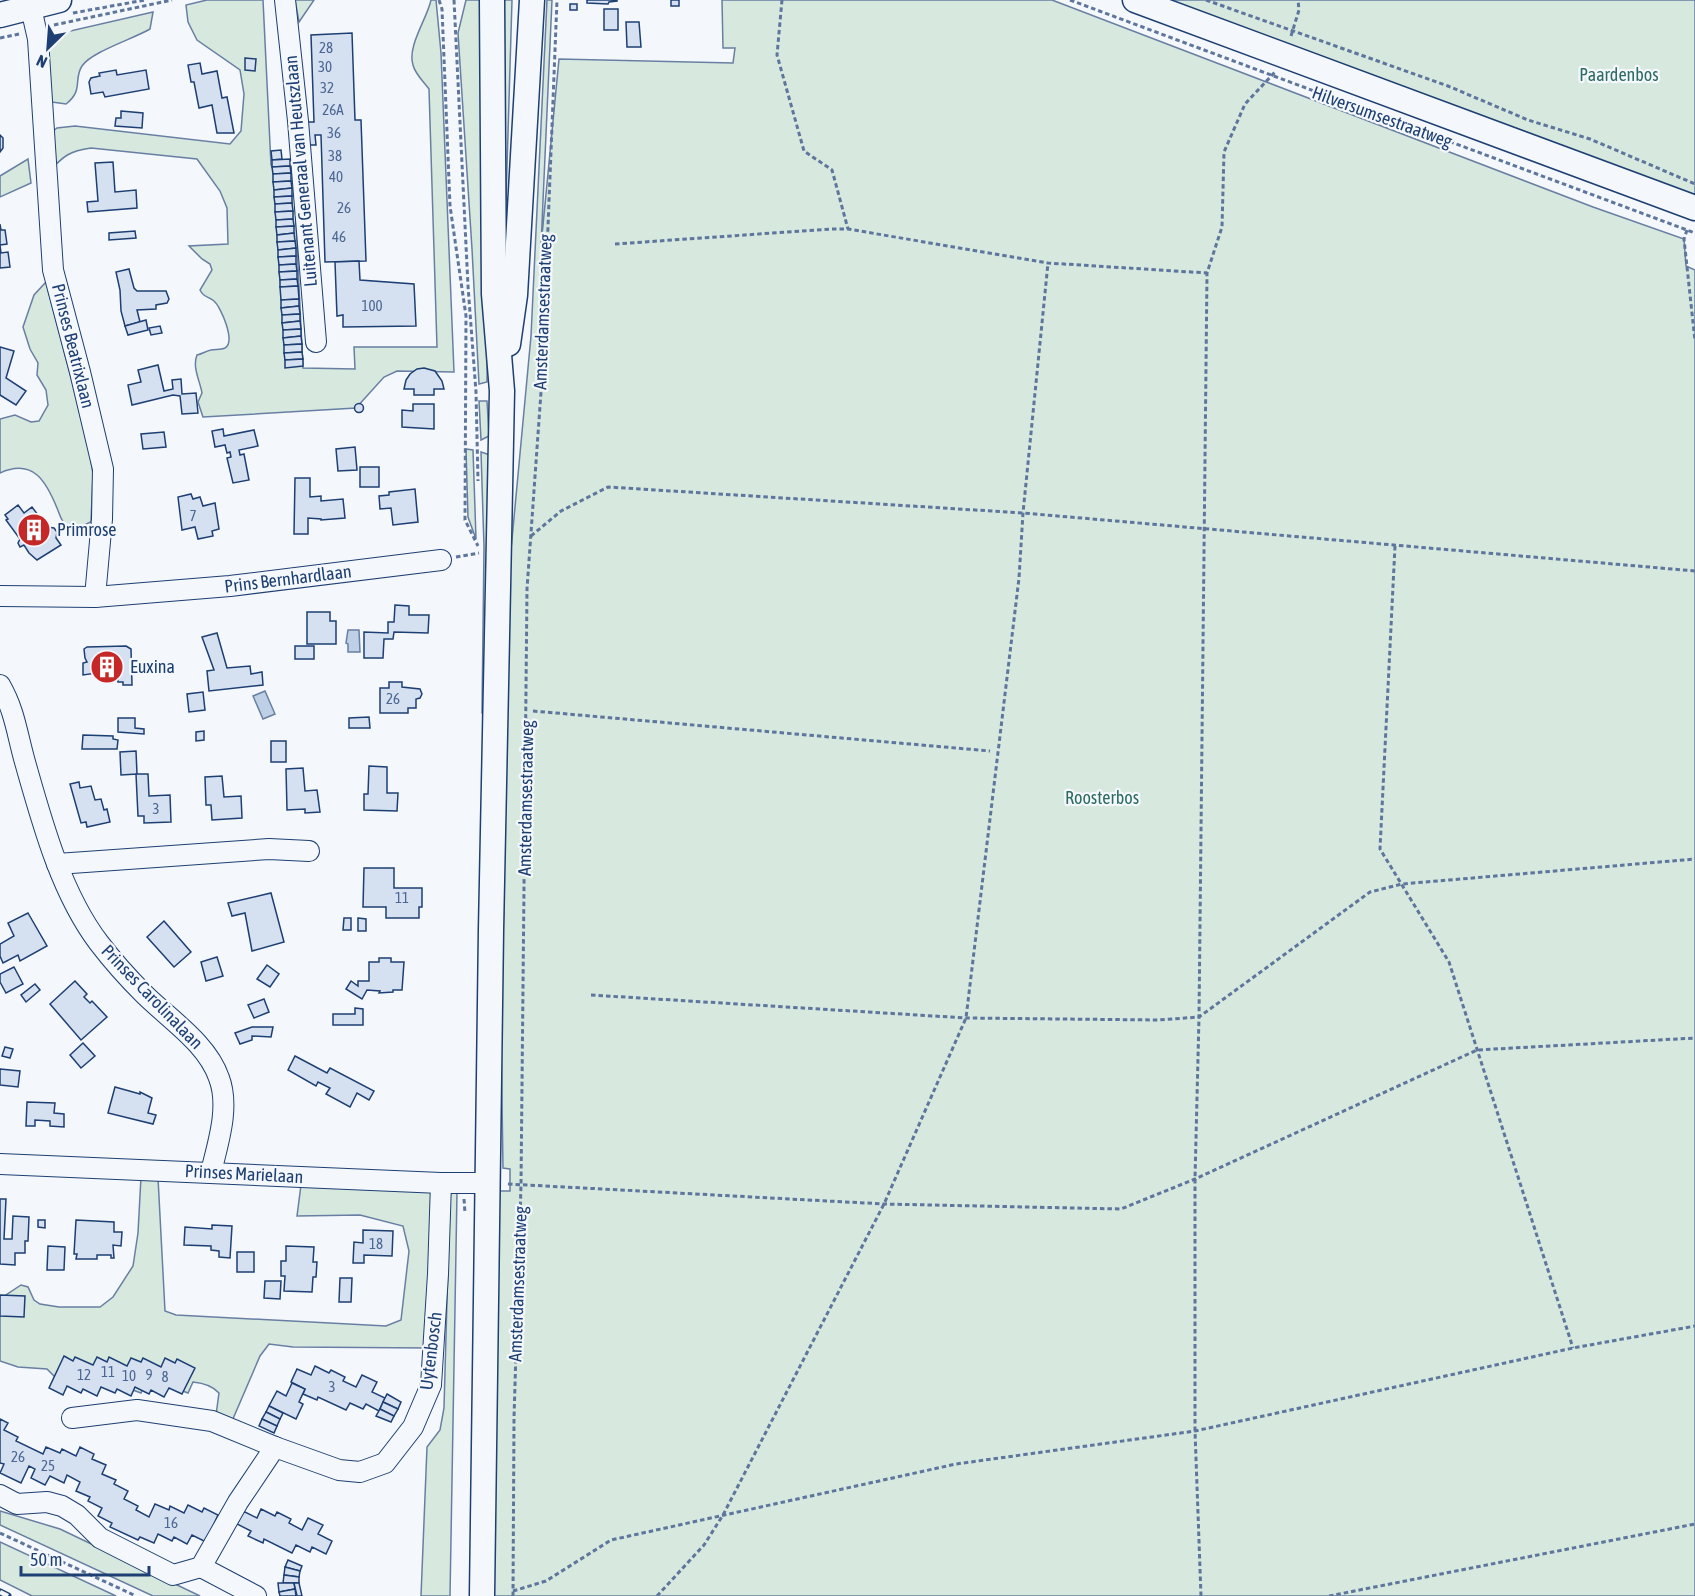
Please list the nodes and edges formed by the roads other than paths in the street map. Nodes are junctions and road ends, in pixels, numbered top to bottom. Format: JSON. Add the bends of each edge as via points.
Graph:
{"nodes":[{"id":1,"x":285,"y":0,"type":"edge"},
{"id":2,"x":492,"y":0,"type":"edge"},
{"id":3,"x":531,"y":0,"type":"edge"},
{"id":4,"x":1135,"y":0,"type":"edge"},
{"id":5,"x":65,"y":7,"type":"edge"},
{"id":6,"x":0,"y":15,"type":"edge"},
{"id":7,"x":33,"y":19,"type":"junction"},
{"id":8,"x":1692,"y":216,"type":"edge"},
{"id":9,"x":316,"y":342,"type":"dead end"},
{"id":10,"x":502,"y":391,"type":"junction"},
{"id":11,"x":441,"y":560,"type":"road end"},
{"id":12,"x":95,"y":597,"type":"junction"},
{"id":13,"x":2,"y":601,"type":"edge"},
{"id":14,"x":0,"y":685,"type":"edge"},
{"id":15,"x":309,"y":851,"type":"dead end"},
{"id":16,"x":57,"y":864,"type":"junction"},
{"id":17,"x":0,"y":1164,"type":"edge"},
{"id":18,"x":211,"y":1172,"type":"junction"},
{"id":19,"x":441,"y":1183,"type":"junction"},
{"id":20,"x":488,"y":1183,"type":"junction"},
{"id":21,"x":72,"y":1418,"type":"dead end"},
{"id":22,"x":275,"y":1447,"type":"junction"},
{"id":23,"x":0,"y":1495,"type":"edge"},
{"id":24,"x":201,"y":1567,"type":"junction"},
{"id":25,"x":256,"y":1596,"type":"edge"},
{"id":26,"x":482,"y":1596,"type":"edge"}],
"edges":[{"from":1,"to":9,"type":"street","name":"Luitenant Generaal van Heutszlaan"},
{"from":2,"to":10,"type":"main road","name":"Amsterdamsestraatweg","via":[[494,294]]},
{"from":3,"to":10,"type":"main road","name":"Amsterdamsestraatweg","via":[[515,295]]},
{"from":4,"to":8,"type":"main road","name":"Hilversumsestraatweg","via":[[1288,43]]},
{"from":5,"to":7,"type":"main road"},
{"from":6,"to":7,"type":"main road"},
{"from":7,"to":12,"type":"street","name":"Prinses Beatrixlaan","via":[[53,270],[103,469]]},
{"from":10,"to":20,"type":"main road","name":"Amsterdamsestraatweg"},
{"from":11,"to":12,"type":"street","name":"Prins Bernhardlaan","via":[[230,586]]},
{"from":12,"to":13,"type":"street"},
{"from":14,"to":16,"type":"street","name":"Prinses Carolinalaan","via":[[11,703]]},
{"from":15,"to":16,"type":"street","via":[[269,849]]},
{"from":16,"to":18,"type":"street","name":"Prinses Carolinalaan","via":[[98,942],[205,1051],[220,1078],[224,1114]]},
{"from":17,"to":18,"type":"street","name":"Prinses Marielaan"},
{"from":18,"to":19,"type":"street","name":"Prinses Marielaan"},
{"from":19,"to":20,"type":"street","name":"Prinses Marielaan"},
{"from":19,"to":22,"type":"street","name":"Uytenbosch","via":[[431,1385],[413,1427],[385,1463],[360,1472],[339,1470]]},
{"from":20,"to":26,"type":"main road","name":"Amsterdamsestraatweg"},
{"from":21,"to":22,"type":"street","name":"Uytenbosch","via":[[137,1410],[212,1420]]},
{"from":22,"to":24,"type":"street"},
{"from":23,"to":24,"type":"street","via":[[17,1504],[47,1502],[62,1506],[100,1538],[173,1575]]},
{"from":24,"to":25,"type":"street"}]}
